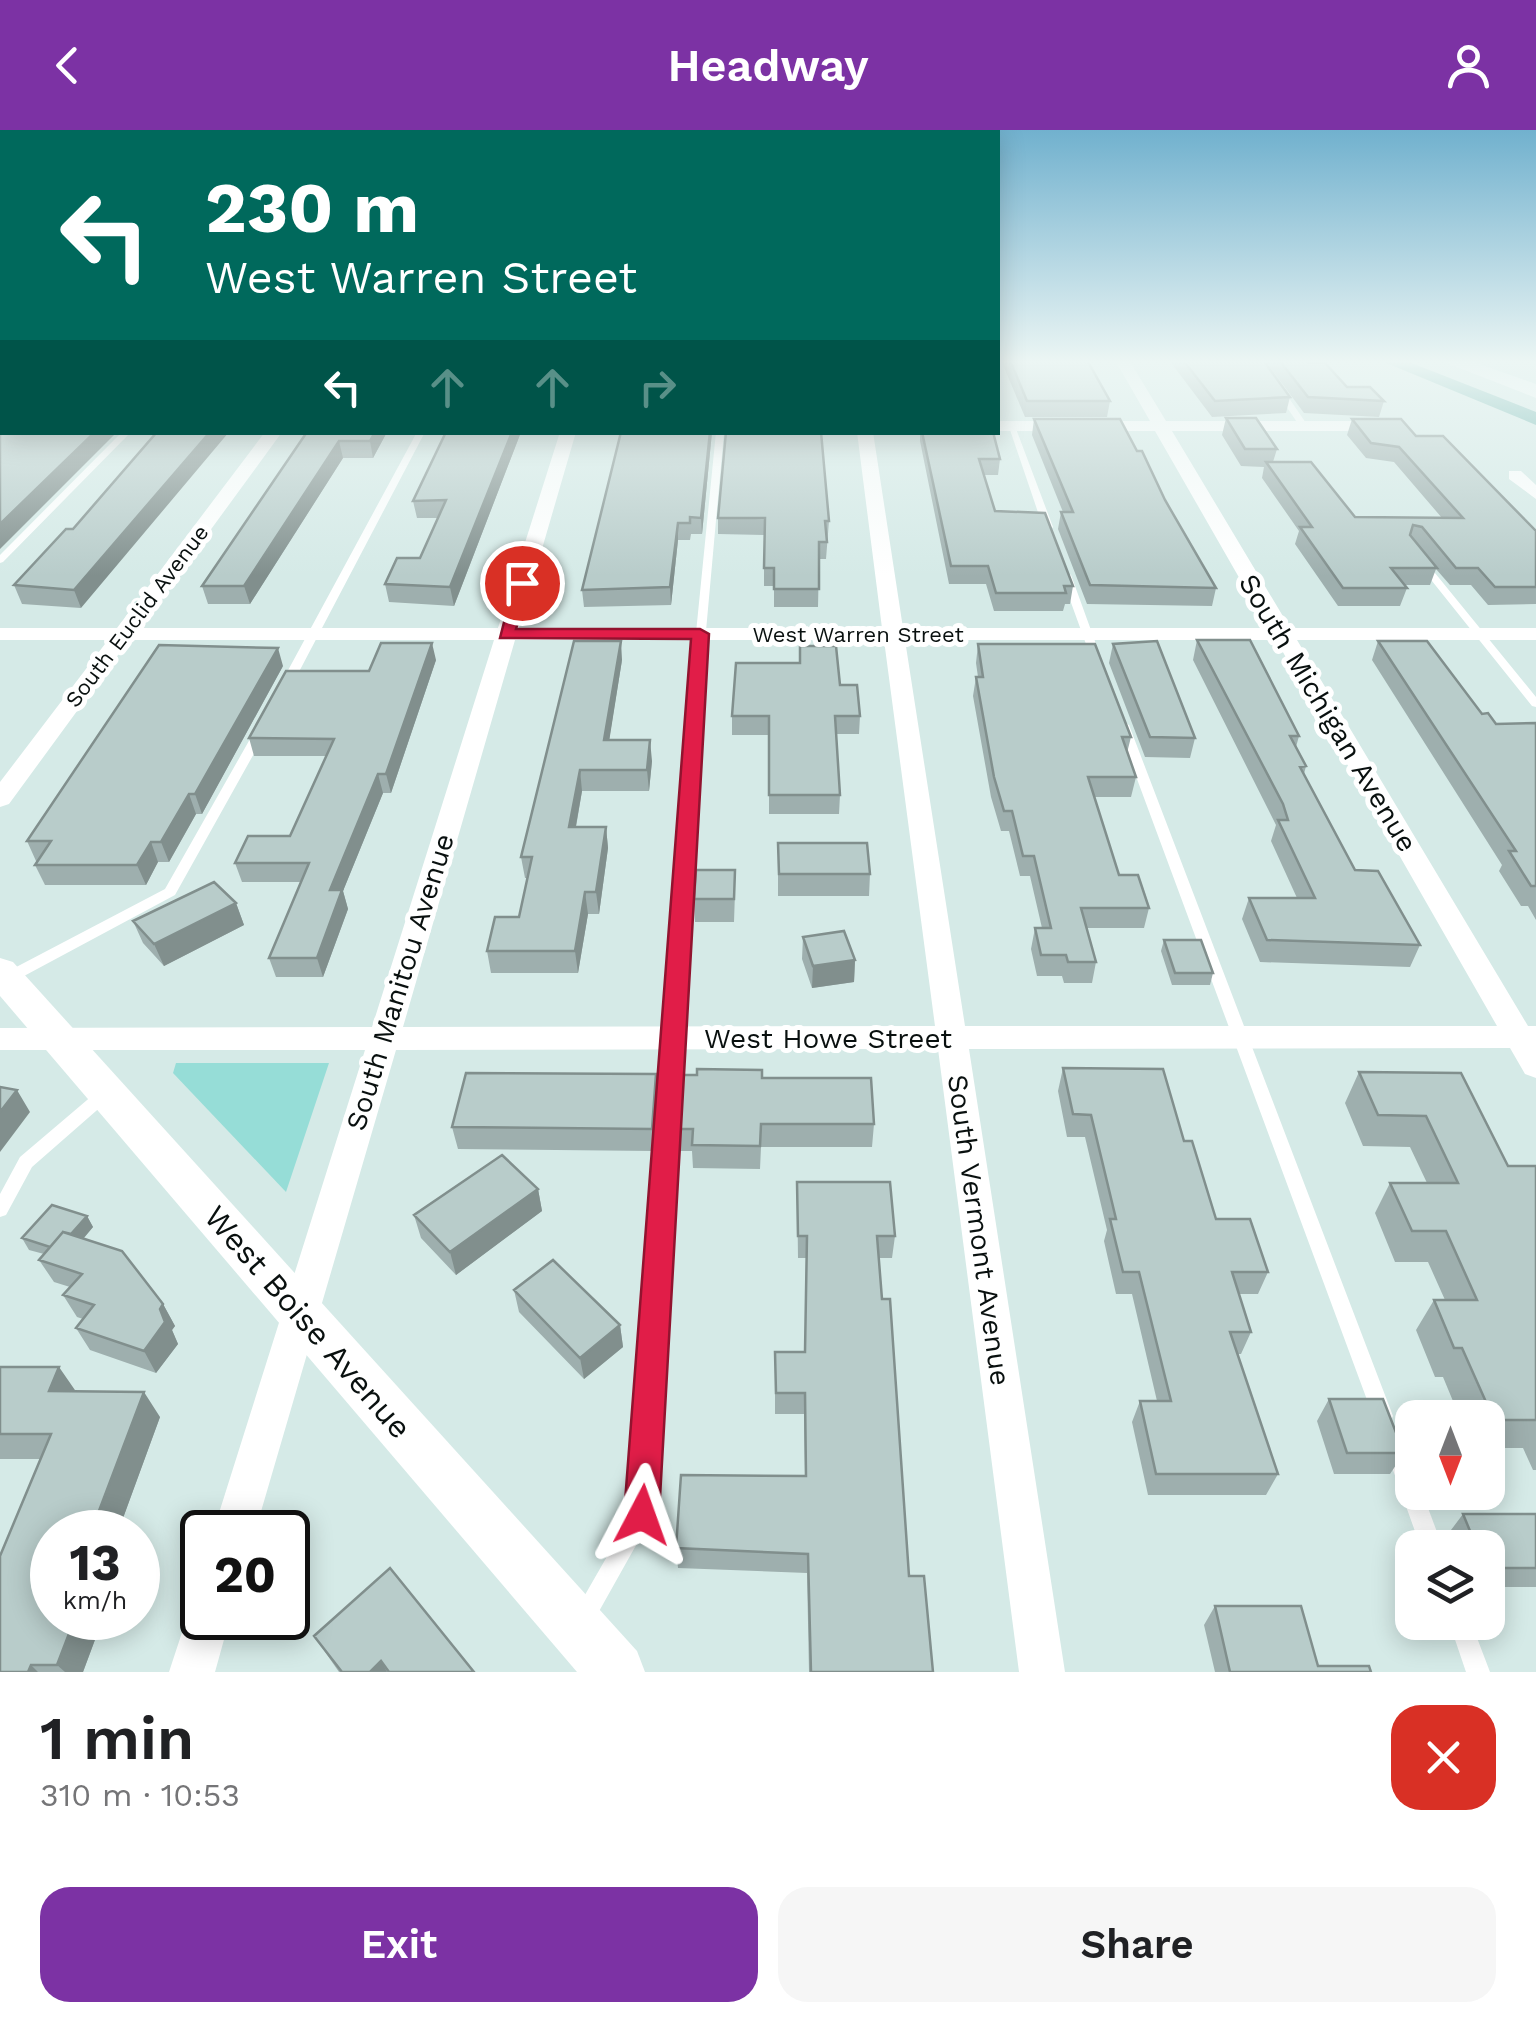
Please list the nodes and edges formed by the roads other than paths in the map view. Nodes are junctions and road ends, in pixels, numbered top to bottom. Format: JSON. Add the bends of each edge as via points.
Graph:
{"nodes":[{"id":1,"x":1007,"y":432,"type":"edge"},
{"id":2,"x":1162,"y":432,"type":"edge"},
{"id":3,"x":124,"y":435,"type":"edge"},
{"id":4,"x":272,"y":435,"type":"edge"},
{"id":5,"x":419,"y":435,"type":"edge"},
{"id":6,"x":567,"y":435,"type":"edge"},
{"id":7,"x":720,"y":435,"type":"edge"},
{"id":8,"x":865,"y":435,"type":"edge"},
{"id":9,"x":1515,"y":475,"type":"dead end"},
{"id":10,"x":1536,"y":494,"type":"edge"},
{"id":11,"x":1056,"y":548,"type":"edge"},
{"id":12,"x":1410,"y":548,"type":"edge"},
{"id":13,"x":0,"y":560,"type":"edge"},
{"id":14,"x":1062,"y":565,"type":"edge"},
{"id":15,"x":0,"y":634,"type":"edge"},
{"id":16,"x":124,"y":634,"type":"junction"},
{"id":17,"x":315,"y":634,"type":"junction"},
{"id":18,"x":506,"y":634,"type":"junction"},
{"id":19,"x":700,"y":634,"type":"junction"},
{"id":20,"x":894,"y":634,"type":"junction"},
{"id":21,"x":1281,"y":634,"type":"junction"},
{"id":22,"x":1478,"y":634,"type":"junction"},
{"id":23,"x":1536,"y":634,"type":"edge"},
{"id":24,"x":1091,"y":644,"type":"junction"},
{"id":25,"x":277,"y":701,"type":"edge"},
{"id":26,"x":1536,"y":704,"type":"edge"},
{"id":27,"x":1116,"y":708,"type":"edge"},
{"id":28,"x":268,"y":718,"type":"edge"},
{"id":29,"x":0,"y":800,"type":"edge"},
{"id":30,"x":3,"y":975,"type":"edge"},
{"id":31,"x":1528,"y":1037,"type":"edge"},
{"id":32,"x":383,"y":1038,"type":"junction"},
{"id":33,"x":671,"y":1038,"type":"junction"},
{"id":34,"x":951,"y":1038,"type":"junction"},
{"id":35,"x":1244,"y":1038,"type":"junction"},
{"id":36,"x":0,"y":1039,"type":"edge"},
{"id":37,"x":59,"y":1039,"type":"junction"},
{"id":38,"x":1536,"y":1066,"type":"edge"},
{"id":39,"x":106,"y":1093,"type":"junction"},
{"id":40,"x":0,"y":1210,"type":"edge"},
{"id":41,"x":300,"y":1314,"type":"junction"},
{"id":42,"x":241,"y":1510,"type":"edge"},
{"id":43,"x":1425,"y":1530,"type":"edge"},
{"id":44,"x":577,"y":1627,"type":"junction"},
{"id":45,"x":201,"y":1640,"type":"edge"},
{"id":46,"x":1466,"y":1640,"type":"edge"},
{"id":47,"x":192,"y":1672,"type":"edge"},
{"id":48,"x":616,"y":1672,"type":"edge"},
{"id":49,"x":1042,"y":1672,"type":"edge"},
{"id":50,"x":1478,"y":1672,"type":"edge"}],
"edges":[{"from":1,"to":11,"type":"lane"},
{"from":2,"to":21,"type":"street","name":"South Michigan Avenue"},
{"from":3,"to":13,"type":"lane"},
{"from":4,"to":16,"type":"street","name":"South Euclid Avenue"},
{"from":5,"to":17,"type":"lane"},
{"from":6,"to":18,"type":"street","name":"South Manitou Avenue"},
{"from":7,"to":19,"type":"lane"},
{"from":8,"to":20,"type":"street","name":"South Vermont Avenue"},
{"from":9,"to":10,"type":"street"},
{"from":12,"to":22,"type":"lane"},
{"from":14,"to":24,"type":"lane"},
{"from":15,"to":16,"type":"street","name":"West Warren Street"},
{"from":16,"to":17,"type":"street","name":"West Warren Street"},
{"from":16,"to":29,"type":"street","name":"South Euclid Avenue"},
{"from":17,"to":18,"type":"street","name":"West Warren Street"},
{"from":17,"to":25,"type":"lane"},
{"from":18,"to":19,"type":"street","name":"West Warren Street"},
{"from":18,"to":32,"type":"street","name":"South Manitou Avenue"},
{"from":19,"to":20,"type":"street","name":"West Warren Street"},
{"from":19,"to":33,"type":"lane"},
{"from":20,"to":24,"type":"street","name":"West Warren Street"},
{"from":20,"to":34,"type":"street","name":"South Vermont Avenue"},
{"from":21,"to":22,"type":"street","name":"West Warren Street"},
{"from":21,"to":24,"type":"street","name":"West Warren Street"},
{"from":21,"to":31,"type":"street","name":"South Michigan Avenue"},
{"from":22,"to":23,"type":"street","name":"West Warren Street"},
{"from":22,"to":26,"type":"lane"},
{"from":27,"to":35,"type":"lane"},
{"from":28,"to":30,"type":"lane","via":[[170,892]]},
{"from":30,"to":37,"type":"street","name":"West Boise Avenue"},
{"from":31,"to":35,"type":"street","name":"West Howe Street"},
{"from":31,"to":38,"type":"street","name":"South Michigan Avenue"},
{"from":32,"to":33,"type":"street","name":"West Howe Street"},
{"from":32,"to":37,"type":"street","name":"West Howe Street"},
{"from":32,"to":41,"type":"street","name":"South Manitou Avenue"},
{"from":33,"to":34,"type":"street","name":"West Howe Street"},
{"from":33,"to":44,"type":"lane","via":[[642,1515]]},
{"from":34,"to":35,"type":"street","name":"West Howe Street"},
{"from":34,"to":49,"type":"street","name":"South Vermont Avenue"},
{"from":35,"to":43,"type":"lane"},
{"from":36,"to":37,"type":"street","name":"West Howe Street"},
{"from":37,"to":39,"type":"street","name":"West Boise Avenue"},
{"from":39,"to":40,"type":"lane","via":[[26,1162]]},
{"from":39,"to":41,"type":"street","name":"West Boise Avenue"},
{"from":41,"to":42,"type":"street","name":"South Manitou Avenue"},
{"from":41,"to":44,"type":"street","name":"West Boise Avenue"},
{"from":44,"to":48,"type":"street","name":"West Boise Avenue"},
{"from":45,"to":47,"type":"street"},
{"from":46,"to":50,"type":"lane"}]}
